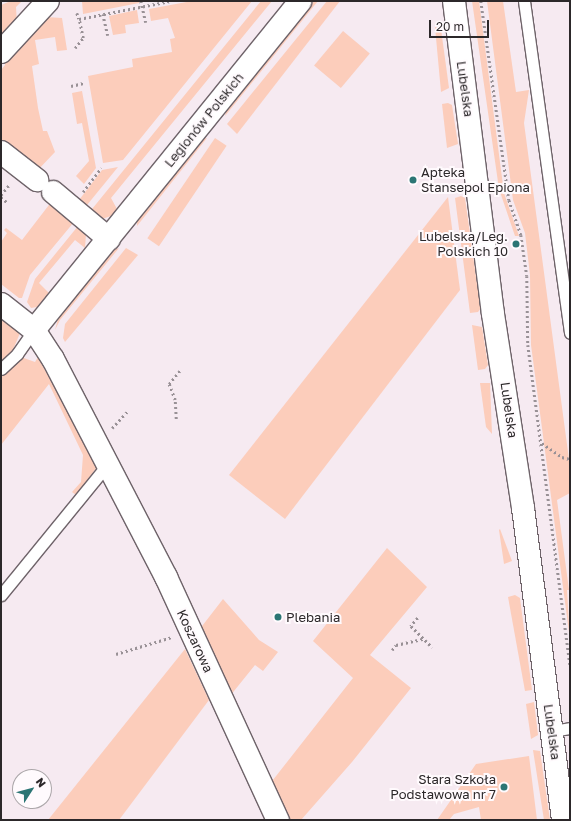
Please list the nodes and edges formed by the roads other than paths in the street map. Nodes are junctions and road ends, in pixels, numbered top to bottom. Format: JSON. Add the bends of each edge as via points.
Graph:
{"nodes":[{"id":1,"x":48,"y":1,"type":"edge"},
{"id":2,"x":300,"y":1,"type":"edge"},
{"id":3,"x":454,"y":1,"type":"edge"},
{"id":4,"x":524,"y":1,"type":"edge"},
{"id":5,"x":1,"y":52,"type":"edge"},
{"id":6,"x":1,"y":152,"type":"edge"},
{"id":7,"x":109,"y":239,"type":"junction"},
{"id":8,"x":1,"y":304,"type":"edge"},
{"id":9,"x":34,"y":330,"type":"junction"},
{"id":10,"x":570,"y":333,"type":"edge"},
{"id":11,"x":1,"y":369,"type":"edge"},
{"id":12,"x":108,"y":464,"type":"junction"},
{"id":13,"x":1,"y":595,"type":"edge"},
{"id":14,"x":561,"y":730,"type":"edge"},
{"id":15,"x":278,"y":820,"type":"edge"},
{"id":16,"x":563,"y":820,"type":"edge"}],
"edges":[{"from":1,"to":5,"type":"street"},
{"from":2,"to":7,"type":"street","name":"Legionów Polskich"},
{"from":3,"to":14,"type":"street","name":"Lubelska","via":[[494,314]]},
{"from":4,"to":10,"type":"lane"},
{"from":6,"to":7,"type":"street"},
{"from":7,"to":9,"type":"street","name":"Legionów Polskich"},
{"from":8,"to":9,"type":"street","name":"Koszarowa"},
{"from":9,"to":11,"type":"lane","name":"Legionów Polskich","via":[[17,354]]},
{"from":9,"to":12,"type":"street","name":"Koszarowa"},
{"from":12,"to":13,"type":"lane"},
{"from":12,"to":15,"type":"street","name":"Koszarowa","via":[[166,577]]},
{"from":14,"to":16,"type":"street","name":"Lubelska"}]}
